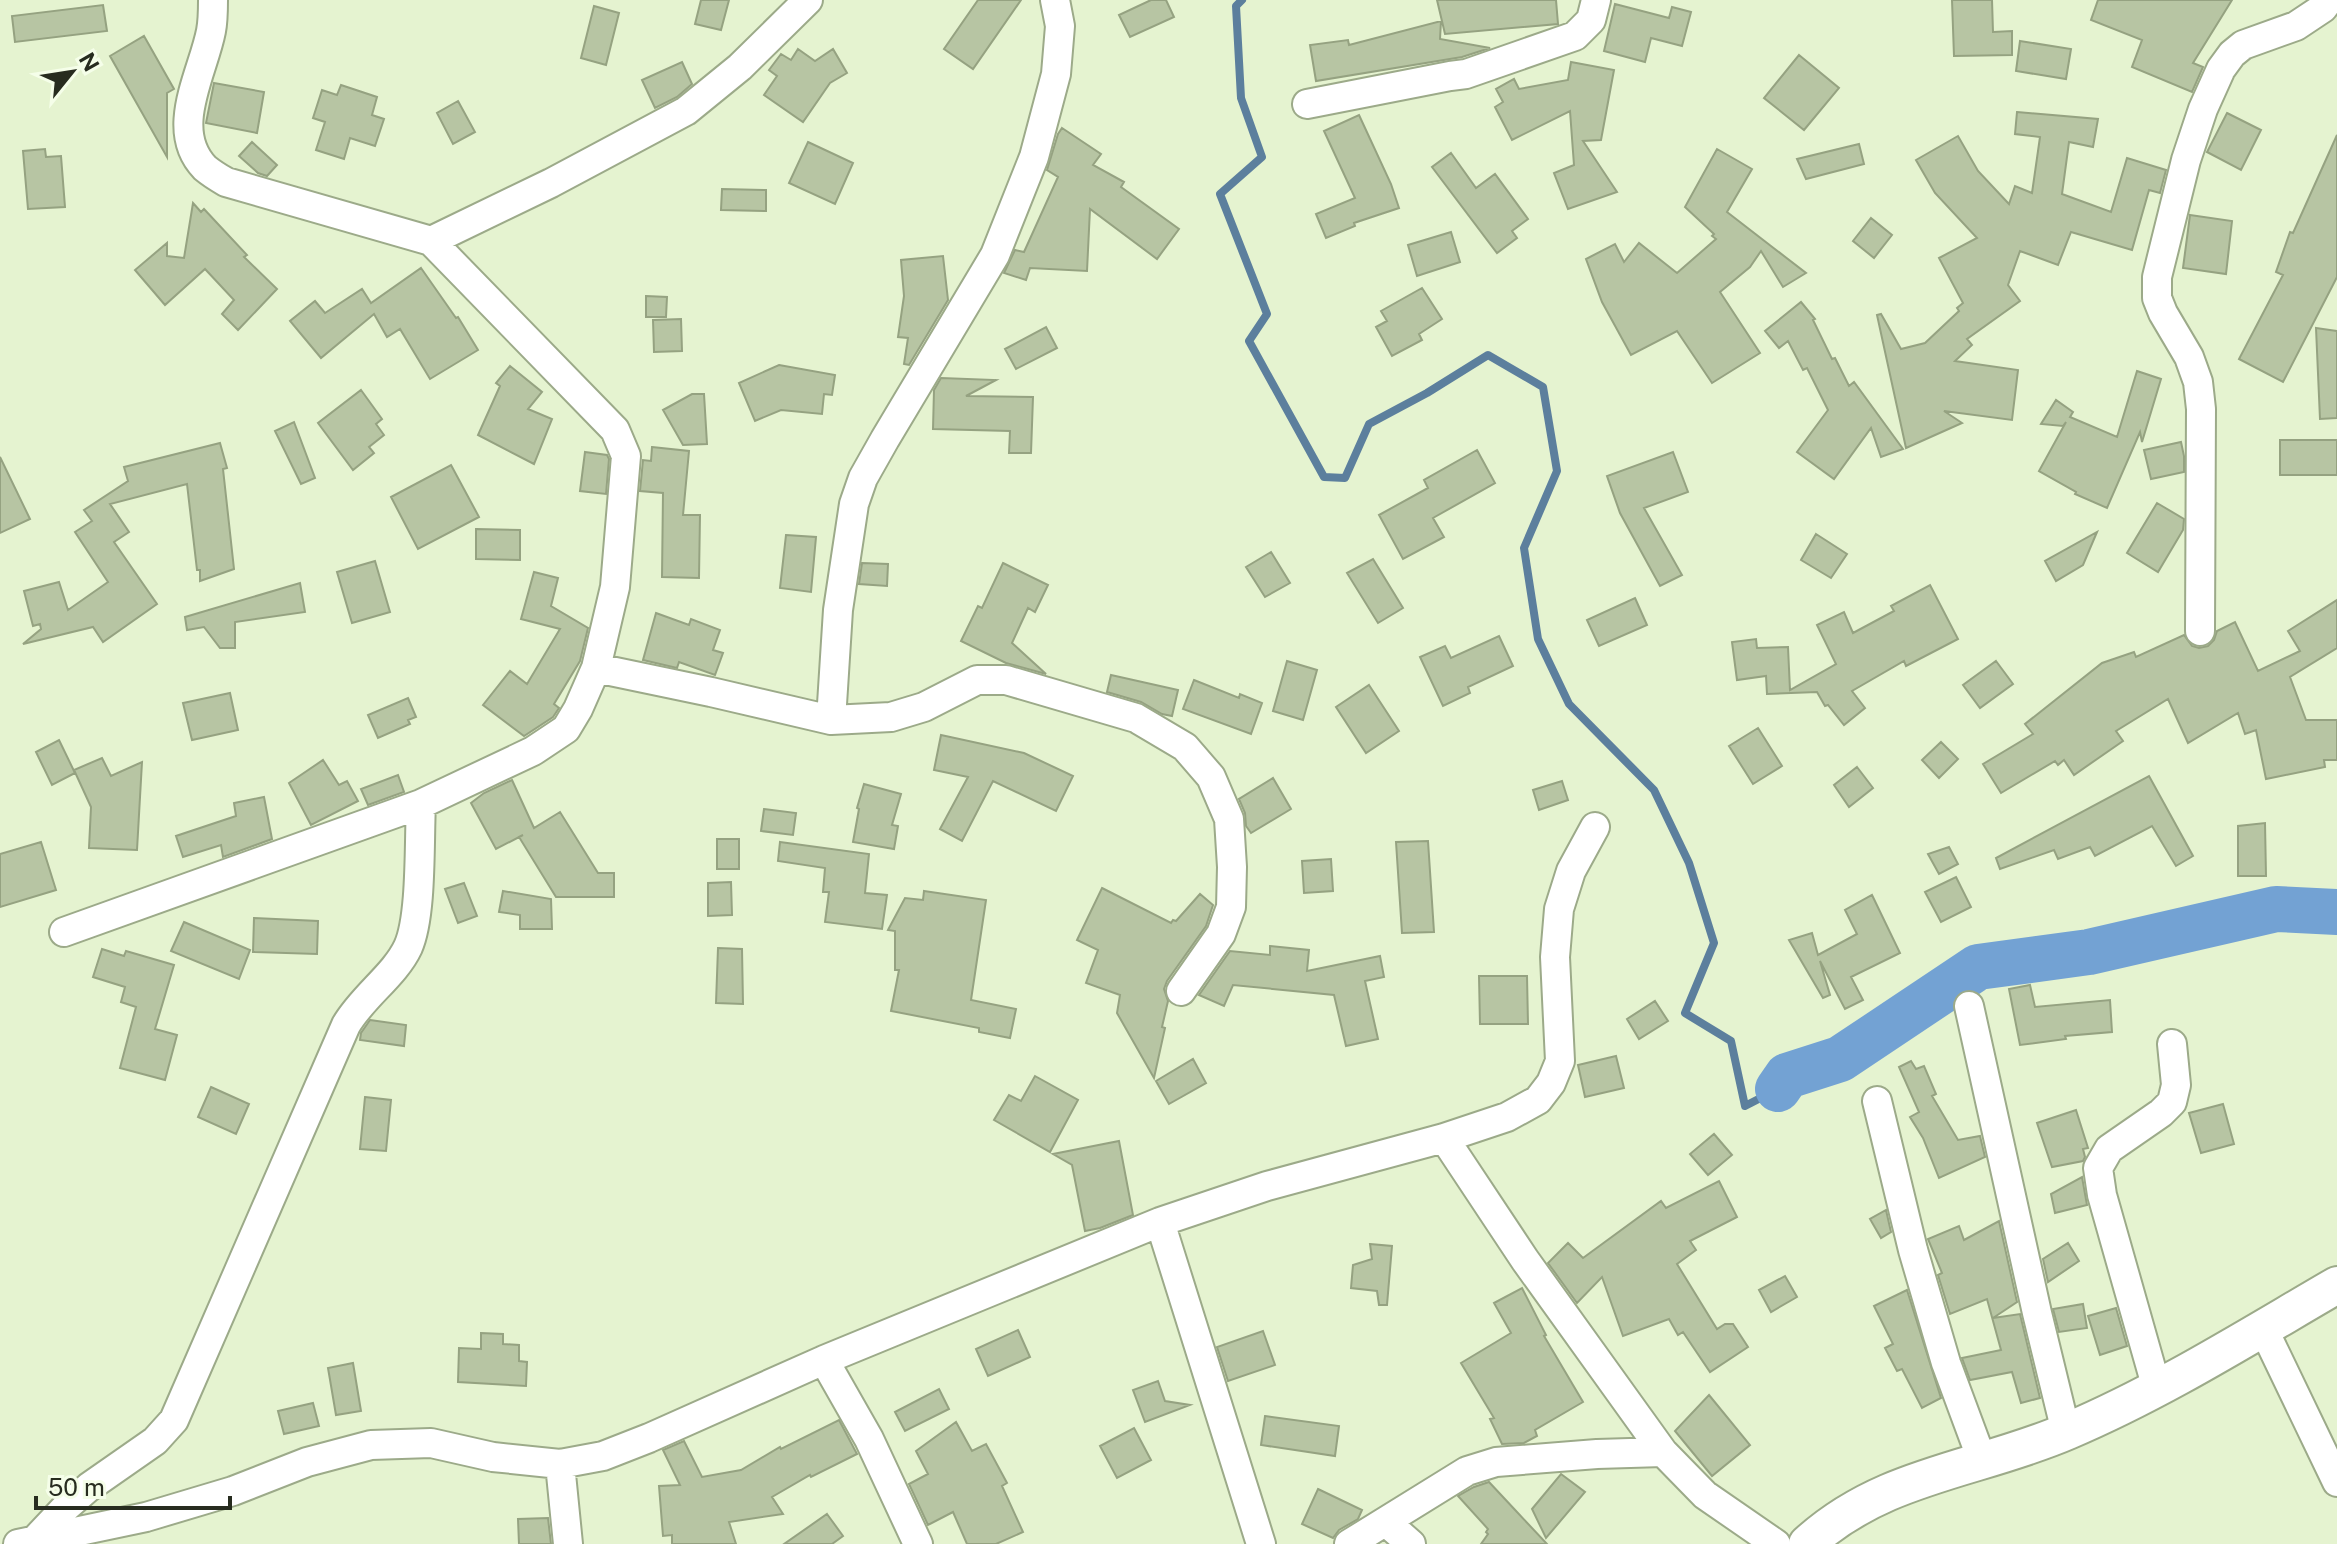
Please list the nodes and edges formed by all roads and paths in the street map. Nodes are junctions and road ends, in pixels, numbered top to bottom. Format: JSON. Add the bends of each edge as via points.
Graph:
{"nodes":[{"id":1,"x":213,"y":0,"type":"edge"},
{"id":2,"x":808,"y":0,"type":"edge"},
{"id":3,"x":1055,"y":0,"type":"edge"},
{"id":4,"x":1596,"y":0,"type":"edge"},
{"id":5,"x":2329,"y":0,"type":"edge"},
{"id":6,"x":1307,"y":104,"type":"dead end"},
{"id":7,"x":431,"y":241,"type":"junction"},
{"id":8,"x":2200,"y":631,"type":"dead end"},
{"id":9,"x":596,"y":668,"type":"junction"},
{"id":10,"x":831,"y":720,"type":"junction"},
{"id":11,"x":421,"y":804,"type":"junction"},
{"id":12,"x":1595,"y":827,"type":"dead end"},
{"id":13,"x":64,"y":932,"type":"dead end"},
{"id":14,"x":1181,"y":991,"type":"dead end"},
{"id":15,"x":1969,"y":1006,"type":"dead end"},
{"id":16,"x":2172,"y":1044,"type":"dead end"},
{"id":17,"x":1877,"y":1101,"type":"dead end"},
{"id":18,"x":1444,"y":1138,"type":"junction"},
{"id":19,"x":1160,"y":1222,"type":"junction"},
{"id":20,"x":2337,"y":1285,"type":"edge"},
{"id":21,"x":2263,"y":1328,"type":"junction"},
{"id":22,"x":824,"y":1360,"type":"junction"},
{"id":23,"x":2157,"y":1389,"type":"junction"},
{"id":24,"x":2066,"y":1432,"type":"junction"},
{"id":25,"x":1663,"y":1452,"type":"junction"},
{"id":26,"x":1982,"y":1460,"type":"junction"},
{"id":27,"x":560,"y":1464,"type":"junction"},
{"id":28,"x":2337,"y":1482,"type":"edge"},
{"id":29,"x":1386,"y":1522,"type":"junction"},
{"id":30,"x":26,"y":1542,"type":"edge"},
{"id":31,"x":568,"y":1544,"type":"edge"},
{"id":32,"x":918,"y":1544,"type":"edge"},
{"id":33,"x":1261,"y":1544,"type":"edge"},
{"id":34,"x":1349,"y":1544,"type":"edge"},
{"id":35,"x":1411,"y":1544,"type":"edge"},
{"id":36,"x":1776,"y":1544,"type":"edge"},
{"id":37,"x":1807,"y":1544,"type":"edge"}],
"edges":[{"from":1,"to":7,"type":"street","via":[[212,29],[190,104],[188,134],[205,167],[226,182]]},
{"from":2,"to":7,"type":"street","via":[[686,111]]},
{"from":3,"to":10,"type":"street","via":[[1060,26],[1056,74],[1034,157],[995,255],[885,439],[854,504],[838,610]]},
{"from":4,"to":6,"type":"street","via":[[1591,20],[1575,36],[1466,74]]},
{"from":5,"to":8,"type":"street","via":[[2296,26],[2243,45],[2221,69],[2186,160],[2157,277],[2157,298],[2198,382]]},
{"from":7,"to":9,"type":"street","via":[[615,430],[626,456],[615,587]]},
{"from":9,"to":10,"type":"street"},
{"from":9,"to":11,"type":"street","via":[[566,729],[533,751]]},
{"from":10,"to":14,"type":"street","via":[[891,717],[977,680],[1006,680],[1136,718],[1185,747],[1211,777],[1229,819],[1232,867],[1231,907],[1221,934]]},
{"from":11,"to":13,"type":"street"},
{"from":11,"to":30,"type":"street","via":[[417,894],[408,947],[346,1025],[174,1420],[155,1441],[89,1487]]},
{"from":12,"to":18,"type":"street","via":[[1571,871],[1559,909],[1555,957],[1560,1061],[1551,1083],[1538,1100],[1507,1117]]},
{"from":15,"to":24,"type":"street"},
{"from":16,"to":23,"type":"street","via":[[2172,1102],[2109,1149],[2098,1168]]},
{"from":17,"to":26,"type":"street","via":[[1917,1264]]},
{"from":18,"to":19,"type":"street","via":[[1267,1186]]},
{"from":18,"to":25,"type":"street"},
{"from":19,"to":22,"type":"street"},
{"from":19,"to":33,"type":"street"},
{"from":20,"to":21,"type":"street"},
{"from":21,"to":23,"type":"street"},
{"from":21,"to":28,"type":"street"},
{"from":22,"to":27,"type":"street","via":[[637,1443]]},
{"from":22,"to":32,"type":"street","via":[[869,1439]]},
{"from":23,"to":24,"type":"street"},
{"from":24,"to":26,"type":"street"},
{"from":25,"to":29,"type":"street","via":[[1496,1462],[1467,1471]]},
{"from":25,"to":36,"type":"street","via":[[1705,1495]]},
{"from":26,"to":37,"type":"street","via":[[1901,1485],[1845,1514]]},
{"from":27,"to":30,"type":"street","via":[[431,1443],[371,1445],[146,1517]]},
{"from":27,"to":31,"type":"street"},
{"from":29,"to":34,"type":"street"},
{"from":29,"to":35,"type":"street"}]}
